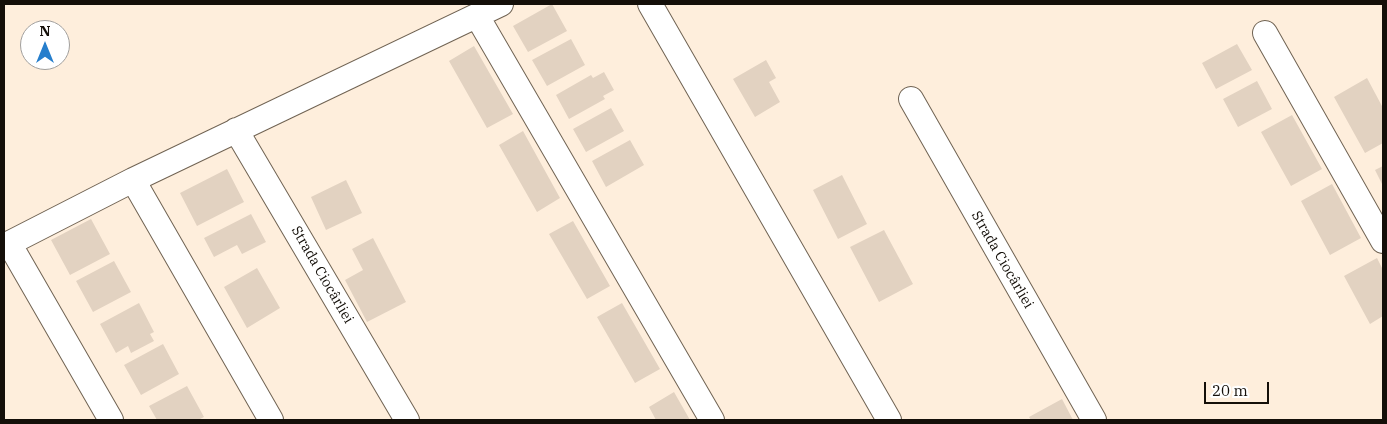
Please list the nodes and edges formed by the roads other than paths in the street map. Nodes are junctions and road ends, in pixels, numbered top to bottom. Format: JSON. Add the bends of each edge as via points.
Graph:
{"nodes":[{"id":1,"x":501,"y":4,"type":"edge"},
{"id":2,"x":650,"y":4,"type":"edge"},
{"id":3,"x":477,"y":16,"type":"junction"},
{"id":4,"x":1266,"y":34,"type":"dead end"},
{"id":5,"x":911,"y":100,"type":"dead end"},
{"id":6,"x":236,"y":130,"type":"junction"},
{"id":7,"x":133,"y":180,"type":"junction"},
{"id":8,"x":1383,"y":241,"type":"edge"},
{"id":9,"x":7,"y":244,"type":"edge"},
{"id":10,"x":111,"y":420,"type":"edge"},
{"id":11,"x":271,"y":420,"type":"edge"},
{"id":12,"x":407,"y":420,"type":"edge"},
{"id":13,"x":712,"y":420,"type":"edge"},
{"id":14,"x":889,"y":420,"type":"edge"},
{"id":15,"x":1094,"y":420,"type":"edge"}],
"edges":[{"from":1,"to":3,"type":"street"},
{"from":2,"to":14,"type":"street"},
{"from":3,"to":6,"type":"street"},
{"from":3,"to":13,"type":"street"},
{"from":4,"to":8,"type":"street"},
{"from":5,"to":15,"type":"street","name":"Strada Ciocârliei"},
{"from":6,"to":7,"type":"street"},
{"from":6,"to":12,"type":"street","name":"Strada Ciocârliei"},
{"from":7,"to":9,"type":"street"},
{"from":7,"to":11,"type":"street"},
{"from":9,"to":10,"type":"street"}]}
